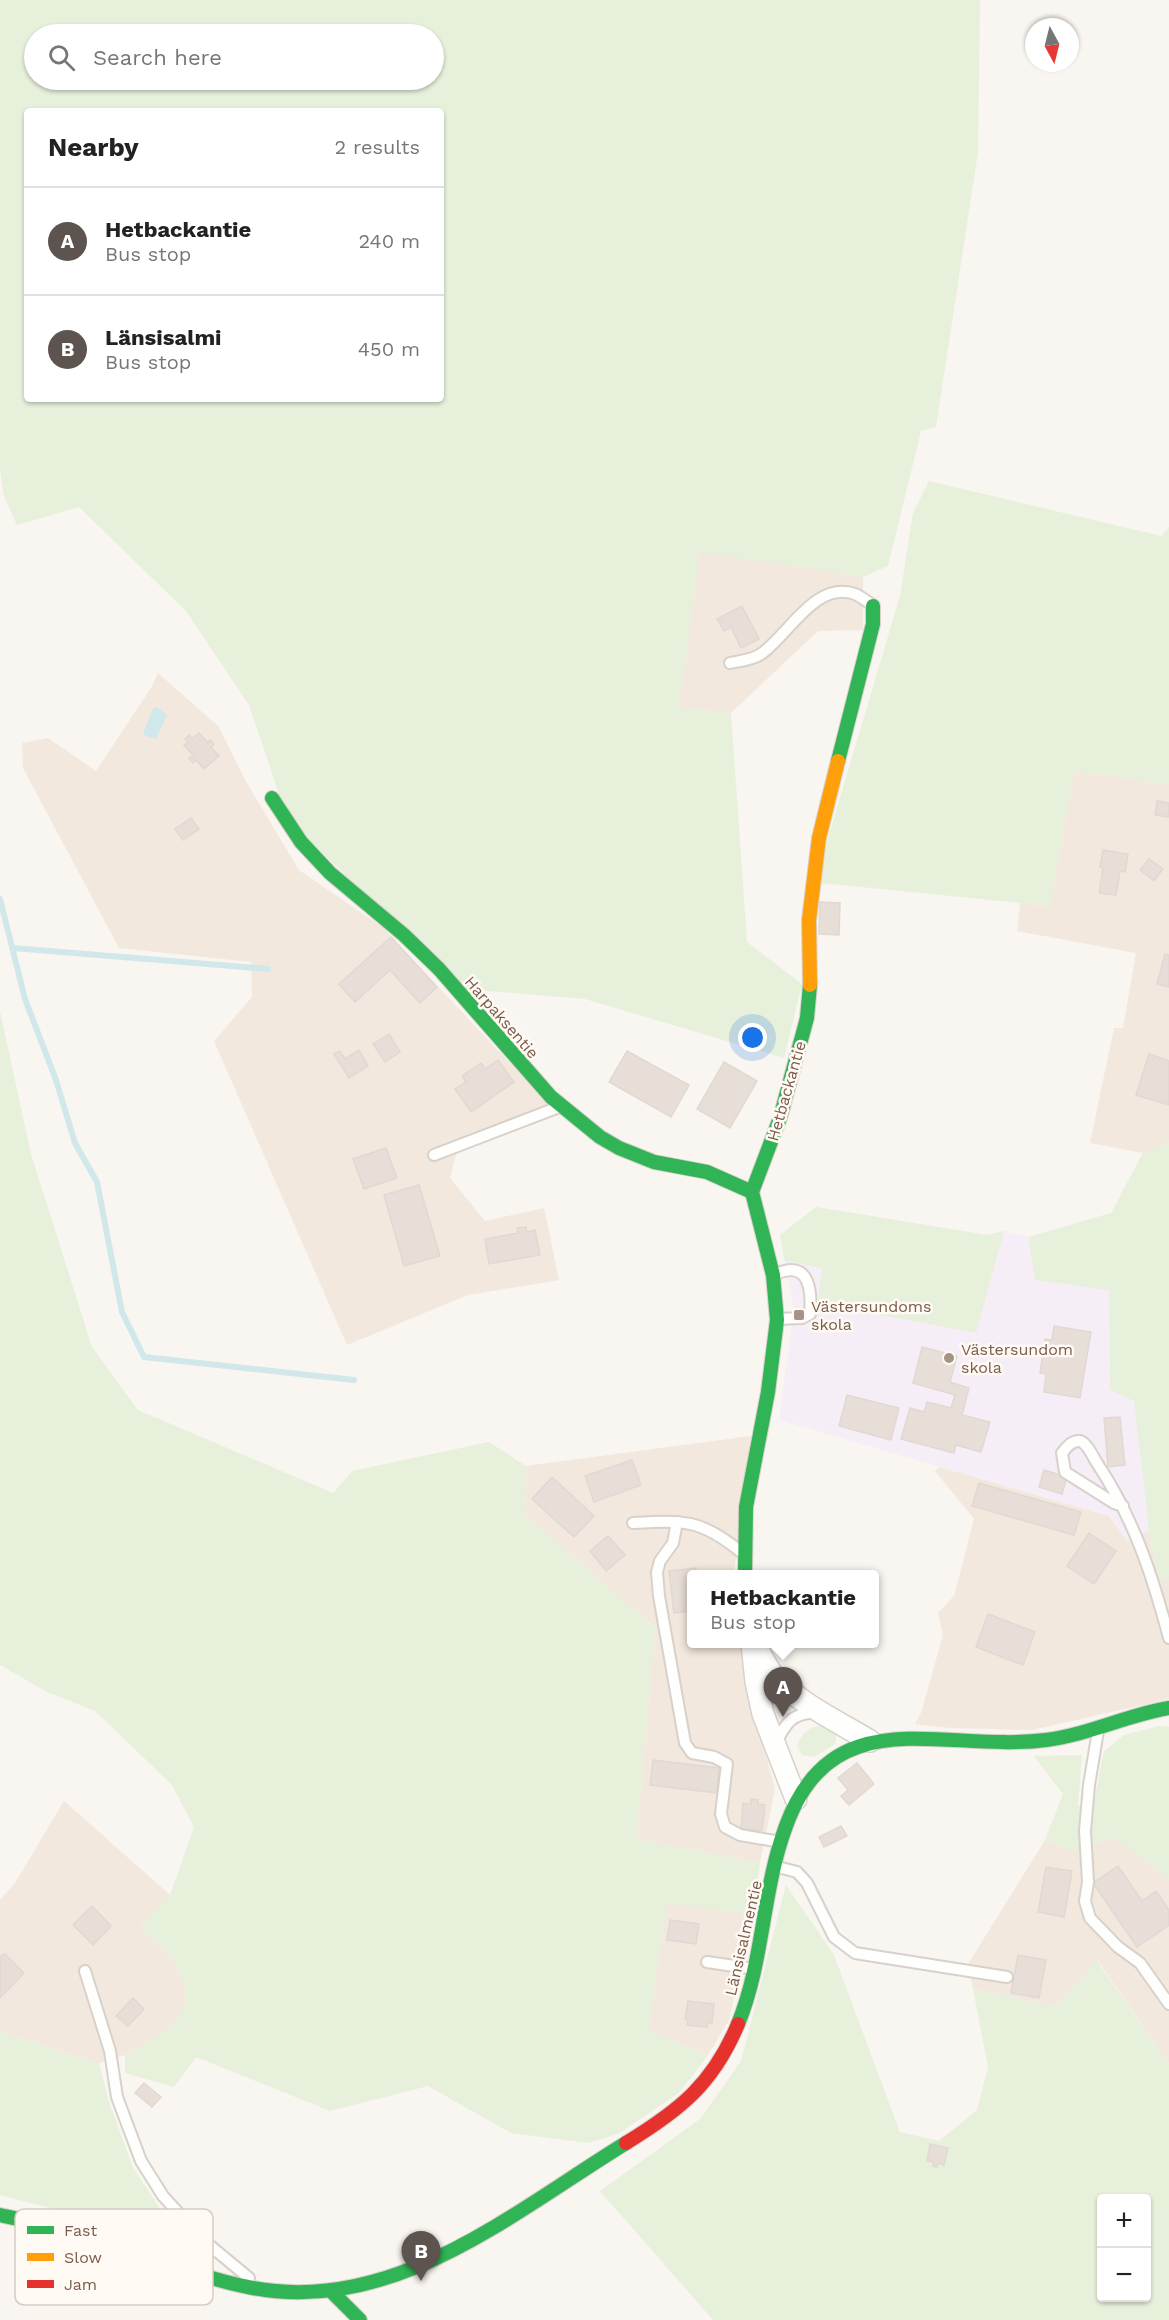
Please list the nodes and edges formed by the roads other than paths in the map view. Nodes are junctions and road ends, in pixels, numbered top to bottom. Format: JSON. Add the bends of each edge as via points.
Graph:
{"nodes":[{"id":1,"x":873,"y":606,"type":"joint"},
{"id":2,"x":730,"y":663,"type":"dead end"},
{"id":3,"x":272,"y":798,"type":"dead end"},
{"id":4,"x":562,"y":1106,"type":"junction"},
{"id":5,"x":434,"y":1155,"type":"dead end"},
{"id":6,"x":752,"y":1192,"type":"junction"},
{"id":7,"x":773,"y":1275,"type":"junction"},
{"id":8,"x":777,"y":1320,"type":"junction"},
{"id":9,"x":1122,"y":1506,"type":"junction"},
{"id":10,"x":633,"y":1522,"type":"dead end"},
{"id":11,"x":677,"y":1522,"type":"junction"},
{"id":12,"x":744,"y":1554,"type":"junction"},
{"id":13,"x":745,"y":1570,"type":"edge"},
{"id":14,"x":1169,"y":1638,"type":"edge"},
{"id":15,"x":753,"y":1648,"type":"edge"},
{"id":16,"x":756,"y":1648,"type":"edge"},
{"id":17,"x":1169,"y":1708,"type":"edge"},
{"id":18,"x":818,"y":1711,"type":"junction"},
{"id":19,"x":1099,"y":1728,"type":"junction"},
{"id":20,"x":870,"y":1741,"type":"junction"},
{"id":21,"x":776,"y":1745,"type":"junction"},
{"id":22,"x":796,"y":1799,"type":"junction"},
{"id":23,"x":781,"y":1842,"type":"junction"},
{"id":24,"x":776,"y":1866,"type":"junction"},
{"id":25,"x":707,"y":1962,"type":"dead end"},
{"id":26,"x":755,"y":1969,"type":"junction"},
{"id":27,"x":85,"y":1971,"type":"dead end"},
{"id":28,"x":1007,"y":1977,"type":"dead end"},
{"id":29,"x":1169,"y":2004,"type":"edge"},
{"id":30,"x":175,"y":2209,"type":"edge"},
{"id":31,"x":0,"y":2215,"type":"edge"},
{"id":32,"x":15,"y":2219,"type":"edge"},
{"id":33,"x":213,"y":2248,"type":"edge"},
{"id":34,"x":213,"y":2277,"type":"edge"},
{"id":35,"x":263,"y":2290,"type":"junction"},
{"id":36,"x":331,"y":2291,"type":"junction"},
{"id":37,"x":360,"y":2320,"type":"edge"}],
"edges":[{"from":1,"to":2,"type":"lane","via":[[855,594],[838,592],[819,599],[760,654]]},
{"from":1,"to":6,"type":"street","name":"Hetbackantie","via":[[873,624],[819,838],[809,920],[807,1018],[780,1118]]},
{"from":3,"to":4,"type":"street","name":"Harpaksentie","via":[[301,842],[330,873],[439,969]]},
{"from":4,"to":5,"type":"lane"},
{"from":4,"to":6,"type":"street","name":"Harpaksentie","via":[[619,1148],[654,1162],[707,1172]]},
{"from":6,"to":7,"type":"street"},
{"from":7,"to":8,"type":"street"},
{"from":7,"to":8,"type":"lane","via":[[801,1272],[806,1277],[811,1305],[806,1317]]},
{"from":8,"to":12,"type":"street","via":[[746,1507]]},
{"from":9,"to":9,"type":"lane","via":[[1084,1443],[1069,1444],[1062,1453],[1065,1472]]},
{"from":9,"to":14,"type":"lane","via":[[1155,1585]]},
{"from":10,"to":11,"type":"lane"},
{"from":11,"to":12,"type":"lane","via":[[699,1525],[720,1534]]},
{"from":11,"to":23,"type":"lane","via":[[673,1543],[657,1572],[685,1743],[692,1752],[727,1764],[721,1814],[725,1827]]},
{"from":12,"to":13,"type":"street"},
{"from":15,"to":21,"type":"street","via":[[763,1714]]},
{"from":16,"to":18,"type":"street","via":[[773,1674]]},
{"from":17,"to":19,"type":"street","name":"Länsisalmentie"},
{"from":18,"to":20,"type":"street"},
{"from":18,"to":21,"type":"lane","via":[[794,1717]]},
{"from":19,"to":20,"type":"street","name":"Länsisalmentie","via":[[1022,1743],[904,1738]]},
{"from":19,"to":29,"type":"lane","via":[[1085,1831],[1085,1901],[1090,1918],[1140,1963]]},
{"from":20,"to":22,"type":"street","name":"Länsisalmentie","via":[[834,1757]]},
{"from":21,"to":22,"type":"street"},
{"from":22,"to":23,"type":"street","name":"Länsisalmentie"},
{"from":23,"to":24,"type":"street","name":"Länsisalmentie"},
{"from":24,"to":26,"type":"street","name":"Länsisalmentie"},
{"from":24,"to":28,"type":"lane","via":[[797,1872],[807,1883],[834,1937],[855,1953]]},
{"from":25,"to":26,"type":"lane"},
{"from":26,"to":36,"type":"street","name":"Länsisalmentie","via":[[745,2006],[715,2069],[669,2113],[468,2241],[371,2283]]},
{"from":27,"to":30,"type":"lane","via":[[110,2051],[117,2097],[141,2161]]},
{"from":31,"to":32,"type":"street","name":"Länsisalmentie"},
{"from":33,"to":35,"type":"lane"},
{"from":34,"to":35,"type":"street","name":"Länsisalmentie"},
{"from":35,"to":36,"type":"street","name":"Länsisalmentie"},
{"from":36,"to":37,"type":"street"}]}
